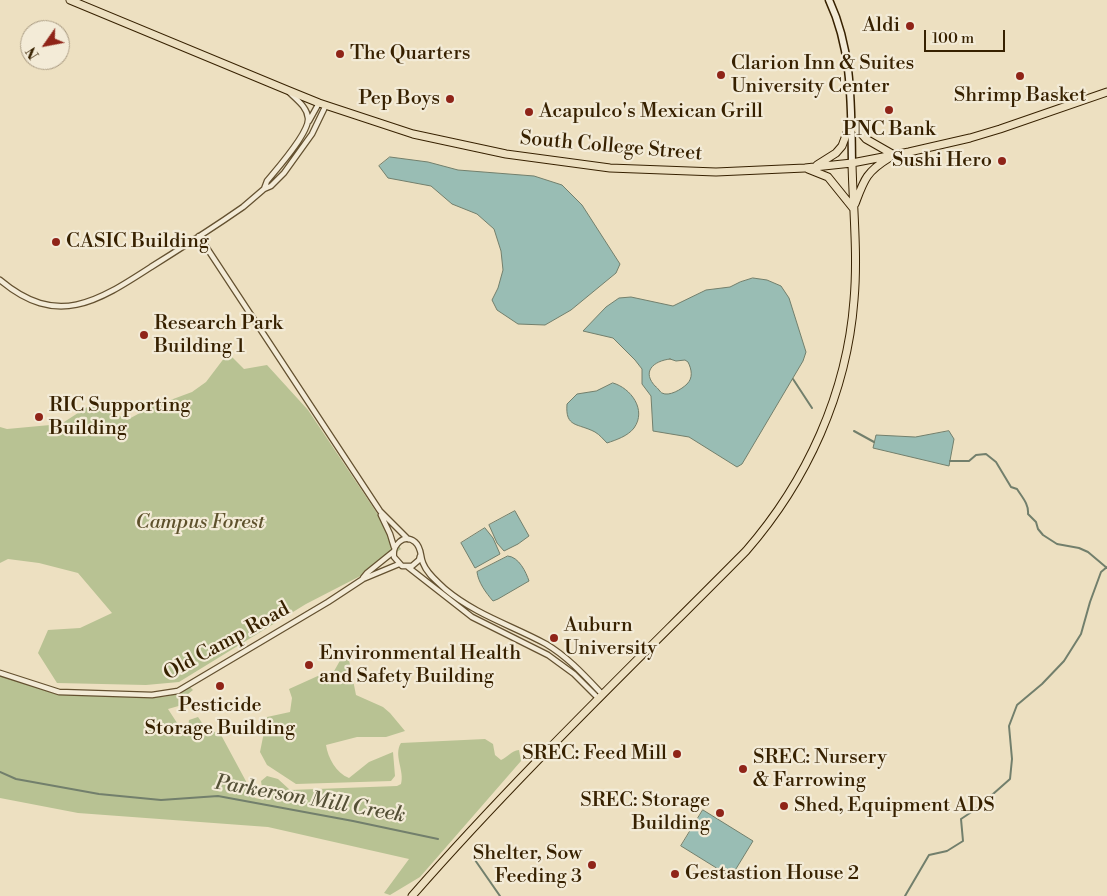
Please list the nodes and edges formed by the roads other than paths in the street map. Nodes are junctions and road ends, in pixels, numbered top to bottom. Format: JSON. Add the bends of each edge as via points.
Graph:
{"nodes":[{"id":1,"x":70,"y":0,"type":"edge"},
{"id":2,"x":829,"y":0,"type":"edge"},
{"id":3,"x":287,"y":90,"type":"junction"},
{"id":4,"x":1107,"y":92,"type":"edge"},
{"id":5,"x":322,"y":104,"type":"junction"},
{"id":6,"x":852,"y":122,"type":"junction"},
{"id":7,"x":308,"y":123,"type":"junction"},
{"id":8,"x":894,"y":155,"type":"junction"},
{"id":9,"x":852,"y":163,"type":"junction"},
{"id":10,"x":815,"y":166,"type":"junction"},
{"id":11,"x":805,"y":168,"type":"junction"},
{"id":12,"x":264,"y":189,"type":"junction"},
{"id":13,"x":853,"y":209,"type":"junction"},
{"id":14,"x":199,"y":236,"type":"junction"},
{"id":15,"x":0,"y":280,"type":"edge"},
{"id":16,"x":380,"y":511,"type":"junction"},
{"id":17,"x":408,"y":539,"type":"junction"},
{"id":18,"x":394,"y":550,"type":"junction"},
{"id":19,"x":420,"y":556,"type":"junction"},
{"id":20,"x":399,"y":564,"type":"junction"},
{"id":21,"x":408,"y":567,"type":"junction"},
{"id":22,"x":363,"y":579,"type":"junction"},
{"id":23,"x":0,"y":673,"type":"edge"},
{"id":24,"x":601,"y":697,"type":"junction"},
{"id":25,"x":412,"y":896,"type":"edge"}],
"edges":[{"from":1,"to":3,"type":"main road","name":"South College Street"},
{"from":2,"to":6,"type":"main road","via":[[846,51]]},
{"from":3,"to":5,"type":"main road","name":"South College Street"},
{"from":3,"to":7,"type":"street","via":[[303,106]]},
{"from":4,"to":8,"type":"main road","name":"South College Street","via":[[984,134]]},
{"from":5,"to":7,"type":"street"},
{"from":5,"to":11,"type":"main road","name":"South College Street","via":[[413,134],[558,162],[610,168],[716,172]]},
{"from":5,"to":12,"type":"street","via":[[318,124],[306,144],[278,180]]},
{"from":6,"to":8,"type":"main road","via":[[866,139]]},
{"from":6,"to":9,"type":"main road"},
{"from":6,"to":10,"type":"main road","via":[[836,154]]},
{"from":7,"to":12,"type":"street"},
{"from":8,"to":9,"type":"main road","name":"South College Street"},
{"from":8,"to":13,"type":"main road","via":[[866,177]]},
{"from":9,"to":10,"type":"main road","name":"South College Street"},
{"from":9,"to":13,"type":"main road"},
{"from":10,"to":11,"type":"main road","name":"South College Street"},
{"from":11,"to":13,"type":"main road","via":[[828,177]]},
{"from":12,"to":14,"type":"street","via":[[240,210]]},
{"from":13,"to":24,"type":"main road","via":[[854,299],[848,343],[830,411],[810,458],[792,490],[758,537]]},
{"from":14,"to":15,"type":"street","via":[[117,290],[86,303],[62,306],[39,303],[13,291]]},
{"from":14,"to":16,"type":"street"},
{"from":16,"to":17,"type":"street"},
{"from":16,"to":18,"type":"street"},
{"from":17,"to":18,"type":"street","via":[[400,541]]},
{"from":17,"to":19,"type":"street","via":[[419,547]]},
{"from":18,"to":20,"type":"street"},
{"from":18,"to":22,"type":"street"},
{"from":19,"to":21,"type":"street"},
{"from":19,"to":24,"type":"street","via":[[425,569],[447,590],[485,616],[558,652],[572,663]]},
{"from":20,"to":21,"type":"street"},
{"from":20,"to":22,"type":"street","name":"Old Camp Road"},
{"from":21,"to":24,"type":"street","via":[[472,617],[548,655]]},
{"from":22,"to":23,"type":"street","name":"Old Camp Road","via":[[178,691],[152,695],[59,692]]},
{"from":24,"to":25,"type":"main road","via":[[508,790]]}]}
